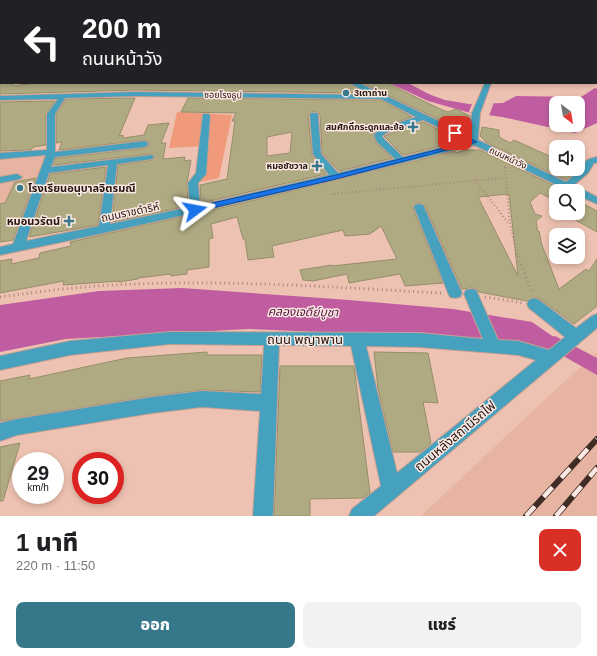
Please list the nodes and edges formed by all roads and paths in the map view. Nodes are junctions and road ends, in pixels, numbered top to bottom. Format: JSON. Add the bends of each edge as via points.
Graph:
{"nodes":[{"id":1,"x":355,"y":84,"type":"edge"},
{"id":2,"x":488,"y":84,"type":"edge"},
{"id":3,"x":58,"y":94,"type":"junction"},
{"id":4,"x":382,"y":97,"type":"junction"},
{"id":5,"x":4,"y":98,"type":"dead end"},
{"id":6,"x":206,"y":116,"type":"dead end"},
{"id":7,"x":314,"y":116,"type":"dead end"},
{"id":8,"x":423,"y":117,"type":"junction"},
{"id":9,"x":474,"y":142,"type":"junction"},
{"id":10,"x":145,"y":144,"type":"dead end"},
{"id":11,"x":51,"y":153,"type":"junction"},
{"id":12,"x":0,"y":156,"type":"edge"},
{"id":13,"x":504,"y":156,"type":"junction"},
{"id":14,"x":149,"y":157,"type":"dead end"},
{"id":15,"x":597,"y":160,"type":"edge"},
{"id":16,"x":402,"y":161,"type":"junction"},
{"id":17,"x":112,"y":162,"type":"junction"},
{"id":18,"x":45,"y":170,"type":"junction"},
{"id":19,"x":336,"y":177,"type":"junction"},
{"id":20,"x":17,"y":178,"type":"dead end"},
{"id":21,"x":505,"y":178,"type":"junction"},
{"id":22,"x":0,"y":180,"type":"edge"},
{"id":23,"x":475,"y":180,"type":"junction"},
{"id":24,"x":563,"y":184,"type":"edge"},
{"id":25,"x":569,"y":184,"type":"edge"},
{"id":26,"x":331,"y":194,"type":"dead end"},
{"id":27,"x":585,"y":195,"type":"edge"},
{"id":28,"x":597,"y":201,"type":"edge"},
{"id":29,"x":419,"y":207,"type":"dead end"},
{"id":30,"x":195,"y":210,"type":"junction"},
{"id":31,"x":510,"y":224,"type":"junction"},
{"id":32,"x":104,"y":229,"type":"junction"},
{"id":33,"x":18,"y":247,"type":"junction"},
{"id":34,"x":0,"y":251,"type":"edge"},
{"id":35,"x":455,"y":293,"type":"joint"},
{"id":36,"x":0,"y":297,"type":"edge"},
{"id":37,"x":472,"y":297,"type":"joint"},
{"id":38,"x":534,"y":304,"type":"junction"},
{"id":39,"x":597,"y":320,"type":"edge"},
{"id":40,"x":272,"y":339,"type":"junction"},
{"id":41,"x":574,"y":339,"type":"junction"},
{"id":42,"x":357,"y":340,"type":"junction"},
{"id":43,"x":490,"y":341,"type":"junction"},
{"id":44,"x":553,"y":355,"type":"junction"},
{"id":45,"x":0,"y":364,"type":"edge"},
{"id":46,"x":269,"y":403,"type":"junction"},
{"id":47,"x":0,"y":432,"type":"edge"},
{"id":48,"x":391,"y":489,"type":"junction"},
{"id":49,"x":263,"y":516,"type":"edge"},
{"id":50,"x":359,"y":516,"type":"edge"}],
"edges":[{"from":1,"to":4,"type":"street","name":"ถนนหน้าวัง"},
{"from":2,"to":9,"type":"street","via":[[476,113]]},
{"from":3,"to":4,"type":"street","name":"ซอยโรงธูป"},
{"from":3,"to":5,"type":"street","name":"ซอยโรงธูป"},
{"from":3,"to":11,"type":"street","via":[[50,116]]},
{"from":4,"to":8,"type":"street","name":"ถนนหน้าวัง"},
{"from":6,"to":30,"type":"street","via":[[201,174],[193,183]]},
{"from":7,"to":19,"type":"street","via":[[317,154]]},
{"from":8,"to":9,"type":"street","name":"ถนนหน้าวัง"},
{"from":8,"to":16,"type":"street","via":[[382,131],[378,135]]},
{"from":9,"to":13,"type":"street","name":"ถนนหน้าวัง"},
{"from":9,"to":16,"type":"street","name":"ถนนราชดำริห์"},
{"from":10,"to":11,"type":"street"},
{"from":11,"to":12,"type":"street"},
{"from":11,"to":18,"type":"street"},
{"from":13,"to":21,"type":"path"},
{"from":13,"to":24,"type":"street","name":"ถนนหน้าวัง"},
{"from":14,"to":17,"type":"street"},
{"from":15,"to":25,"type":"street","via":[[591,161],[585,171]]},
{"from":16,"to":19,"type":"street","name":"ถนนราชดำริห์"},
{"from":17,"to":18,"type":"street"},
{"from":17,"to":32,"type":"street"},
{"from":18,"to":33,"type":"street"},
{"from":19,"to":30,"type":"street","name":"ถนนราชดำริห์"},
{"from":20,"to":22,"type":"street"},
{"from":21,"to":23,"type":"path"},
{"from":21,"to":31,"type":"path"},
{"from":23,"to":26,"type":"path"},
{"from":23,"to":31,"type":"path"},
{"from":27,"to":28,"type":"street","name":"ถนนหน้าวัง"},
{"from":29,"to":35,"type":"street"},
{"from":30,"to":32,"type":"street","name":"ถนนราชดำริห์"},
{"from":31,"to":38,"type":"path","via":[[515,249],[532,290]]},
{"from":32,"to":33,"type":"street","name":"ถนนราชดำริห์"},
{"from":33,"to":34,"type":"street","name":"ถนนราชดำริห์"},
{"from":35,"to":36,"type":"path","via":[[202,281],[90,285]]},
{"from":37,"to":38,"type":"path"},
{"from":37,"to":43,"type":"street"},
{"from":38,"to":41,"type":"street"},
{"from":39,"to":41,"type":"street"},
{"from":40,"to":42,"type":"street","name":"ถนน พญาพาน"},
{"from":40,"to":45,"type":"street","name":"ถนน พญาพาน","via":[[170,338],[70,348]]},
{"from":40,"to":46,"type":"street"},
{"from":41,"to":44,"type":"street"},
{"from":42,"to":43,"type":"street","name":"ถนน พญาพาน"},
{"from":42,"to":48,"type":"street"},
{"from":43,"to":44,"type":"street","name":"ถนน พญาพาน"},
{"from":44,"to":48,"type":"street","name":"ถนนหลังสถานีรถไฟ"},
{"from":46,"to":47,"type":"street","via":[[202,399],[152,405]]},
{"from":46,"to":49,"type":"street"},
{"from":48,"to":50,"type":"street","name":"ถนนหลังสถานีรถไฟ"}]}
